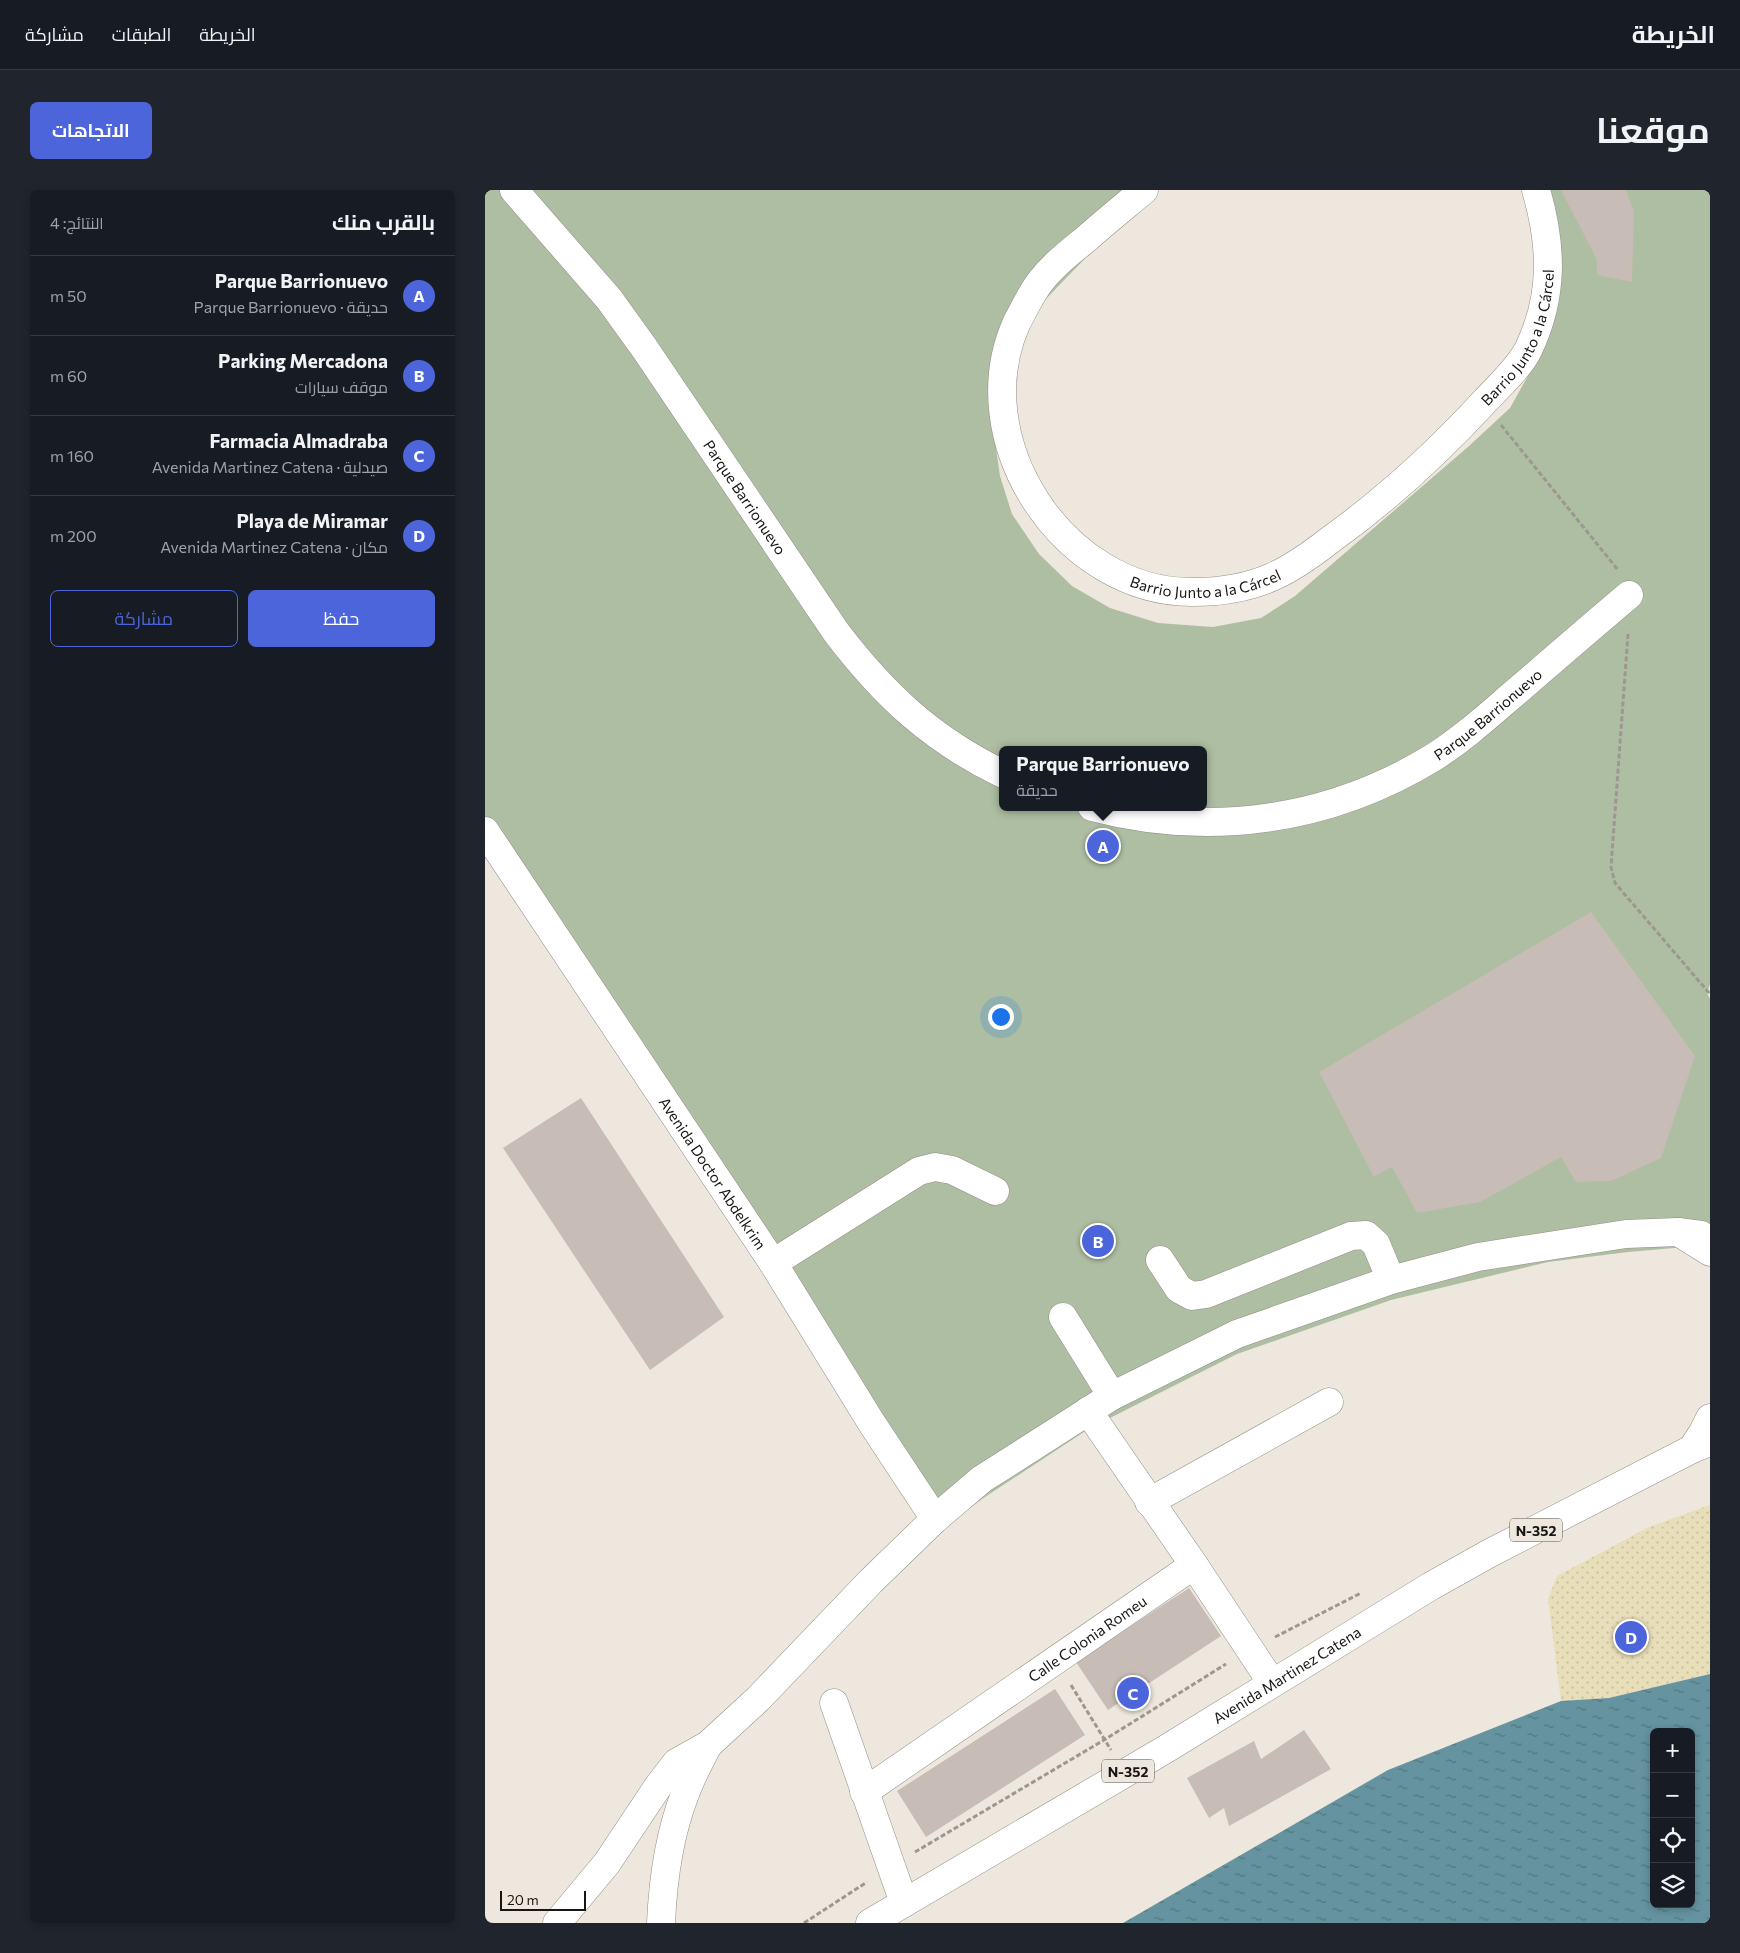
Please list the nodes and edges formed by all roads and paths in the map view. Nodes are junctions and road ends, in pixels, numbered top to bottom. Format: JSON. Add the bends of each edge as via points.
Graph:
{"nodes":[{"id":1,"x":514,"y":190,"type":"edge"},
{"id":2,"x":1144,"y":190,"type":"edge"},
{"id":3,"x":1535,"y":190,"type":"edge"},
{"id":4,"x":1483,"y":403,"type":"junction"},
{"id":5,"x":1629,"y":595,"type":"junction"},
{"id":6,"x":999,"y":772,"type":"edge"},
{"id":7,"x":1110,"y":811,"type":"edge"},
{"id":8,"x":485,"y":831,"type":"edge"},
{"id":9,"x":1710,"y":994,"type":"edge"},
{"id":10,"x":995,"y":1191,"type":"dead end"},
{"id":11,"x":1710,"y":1216,"type":"edge"},
{"id":12,"x":1678,"y":1232,"type":"junction"},
{"id":13,"x":1710,"y":1237,"type":"edge"},
{"id":14,"x":1710,"y":1252,"type":"edge"},
{"id":15,"x":1161,"y":1260,"type":"dead end"},
{"id":16,"x":773,"y":1263,"type":"junction"},
{"id":17,"x":1391,"y":1280,"type":"junction"},
{"id":18,"x":1063,"y":1318,"type":"dead end"},
{"id":19,"x":1112,"y":1396,"type":"junction"},
{"id":20,"x":1329,"y":1402,"type":"dead end"},
{"id":21,"x":1088,"y":1411,"type":"junction"},
{"id":22,"x":1710,"y":1418,"type":"edge"},
{"id":23,"x":1701,"y":1445,"type":"edge"},
{"id":24,"x":1149,"y":1502,"type":"junction"},
{"id":25,"x":935,"y":1519,"type":"junction"},
{"id":26,"x":1194,"y":1566,"type":"junction"},
{"id":27,"x":1056,"y":1661,"type":"junction"},
{"id":28,"x":1272,"y":1683,"type":"junction"},
{"id":29,"x":834,"y":1703,"type":"dead end"},
{"id":30,"x":1104,"y":1740,"type":"dead end"},
{"id":31,"x":708,"y":1745,"type":"junction"},
{"id":32,"x":864,"y":1792,"type":"junction"},
{"id":33,"x":904,"y":1903,"type":"junction"},
{"id":34,"x":557,"y":1923,"type":"edge"},
{"id":35,"x":661,"y":1923,"type":"edge"},
{"id":36,"x":870,"y":1923,"type":"edge"}],
"edges":[{"from":1,"to":6,"type":"main road","name":"Parque Barrionuevo","via":[[609,299],[861,665],[919,722],[968,756]]},
{"from":2,"to":4,"type":"main road","name":"Barrio Junto a la Cárcel","via":[[1040,282],[1015,326],[1003,374],[1006,430],[1013,457],[1025,483],[1055,526],[1090,559],[1133,581],[1189,592],[1246,586],[1273,577],[1298,564],[1391,493]]},
{"from":3,"to":4,"type":"main road","name":"Barrio Junto a la Cárcel","via":[[1548,240],[1549,269],[1539,325],[1528,352]]},
{"from":4,"to":5,"type":"path","via":[[1622,576]]},
{"from":5,"to":7,"type":"main road","name":"Parque Barrionuevo","via":[[1467,733],[1401,776],[1365,792],[1293,814],[1221,823],[1147,819]]},
{"from":5,"to":9,"type":"path","via":[[1612,876]]},
{"from":8,"to":16,"type":"main road","name":"Avenida Doctor Abdelkrim"},
{"from":10,"to":16,"type":"main road","via":[[952,1170],[935,1167],[919,1171]]},
{"from":11,"to":12,"type":"main road"},
{"from":12,"to":13,"type":"main road"},
{"from":12,"to":14,"type":"main road"},
{"from":12,"to":17,"type":"main road","via":[[1626,1234],[1478,1257]]},
{"from":15,"to":17,"type":"main road","via":[[1179,1289],[1192,1296],[1206,1294],[1351,1236],[1366,1235],[1375,1244]]},
{"from":16,"to":25,"type":"main road","name":"Avenida Doctor Abdelkrim"},
{"from":17,"to":19,"type":"main road","via":[[1237,1334]]},
{"from":18,"to":19,"type":"main road"},
{"from":19,"to":21,"type":"main road"},
{"from":20,"to":24,"type":"main road"},
{"from":21,"to":24,"type":"main road"},
{"from":21,"to":25,"type":"main road","via":[[982,1480]]},
{"from":22,"to":23,"type":"main road"},
{"from":23,"to":28,"type":"main road","name":"Avenida Martinez Catena","number":"N-352","via":[[1448,1577]]},
{"from":24,"to":26,"type":"main road"},
{"from":25,"to":31,"type":"main road","via":[[758,1699]]},
{"from":26,"to":27,"type":"main road","name":"Calle Colonia Romeu"},
{"from":26,"to":28,"type":"main road"},
{"from":27,"to":30,"type":"path"},
{"from":27,"to":32,"type":"main road","name":"Calle Colonia Romeu"},
{"from":28,"to":33,"type":"main road","name":"Avenida Martinez Catena","number":"N-352"},
{"from":29,"to":32,"type":"main road"},
{"from":31,"to":34,"type":"main road","via":[[676,1763],[607,1863]]},
{"from":31,"to":35,"type":"main road","via":[[685,1794],[670,1845]]},
{"from":32,"to":33,"type":"main road"},
{"from":33,"to":36,"type":"main road","name":"Avenida Martinez Catena","number":"N-352"}]}
